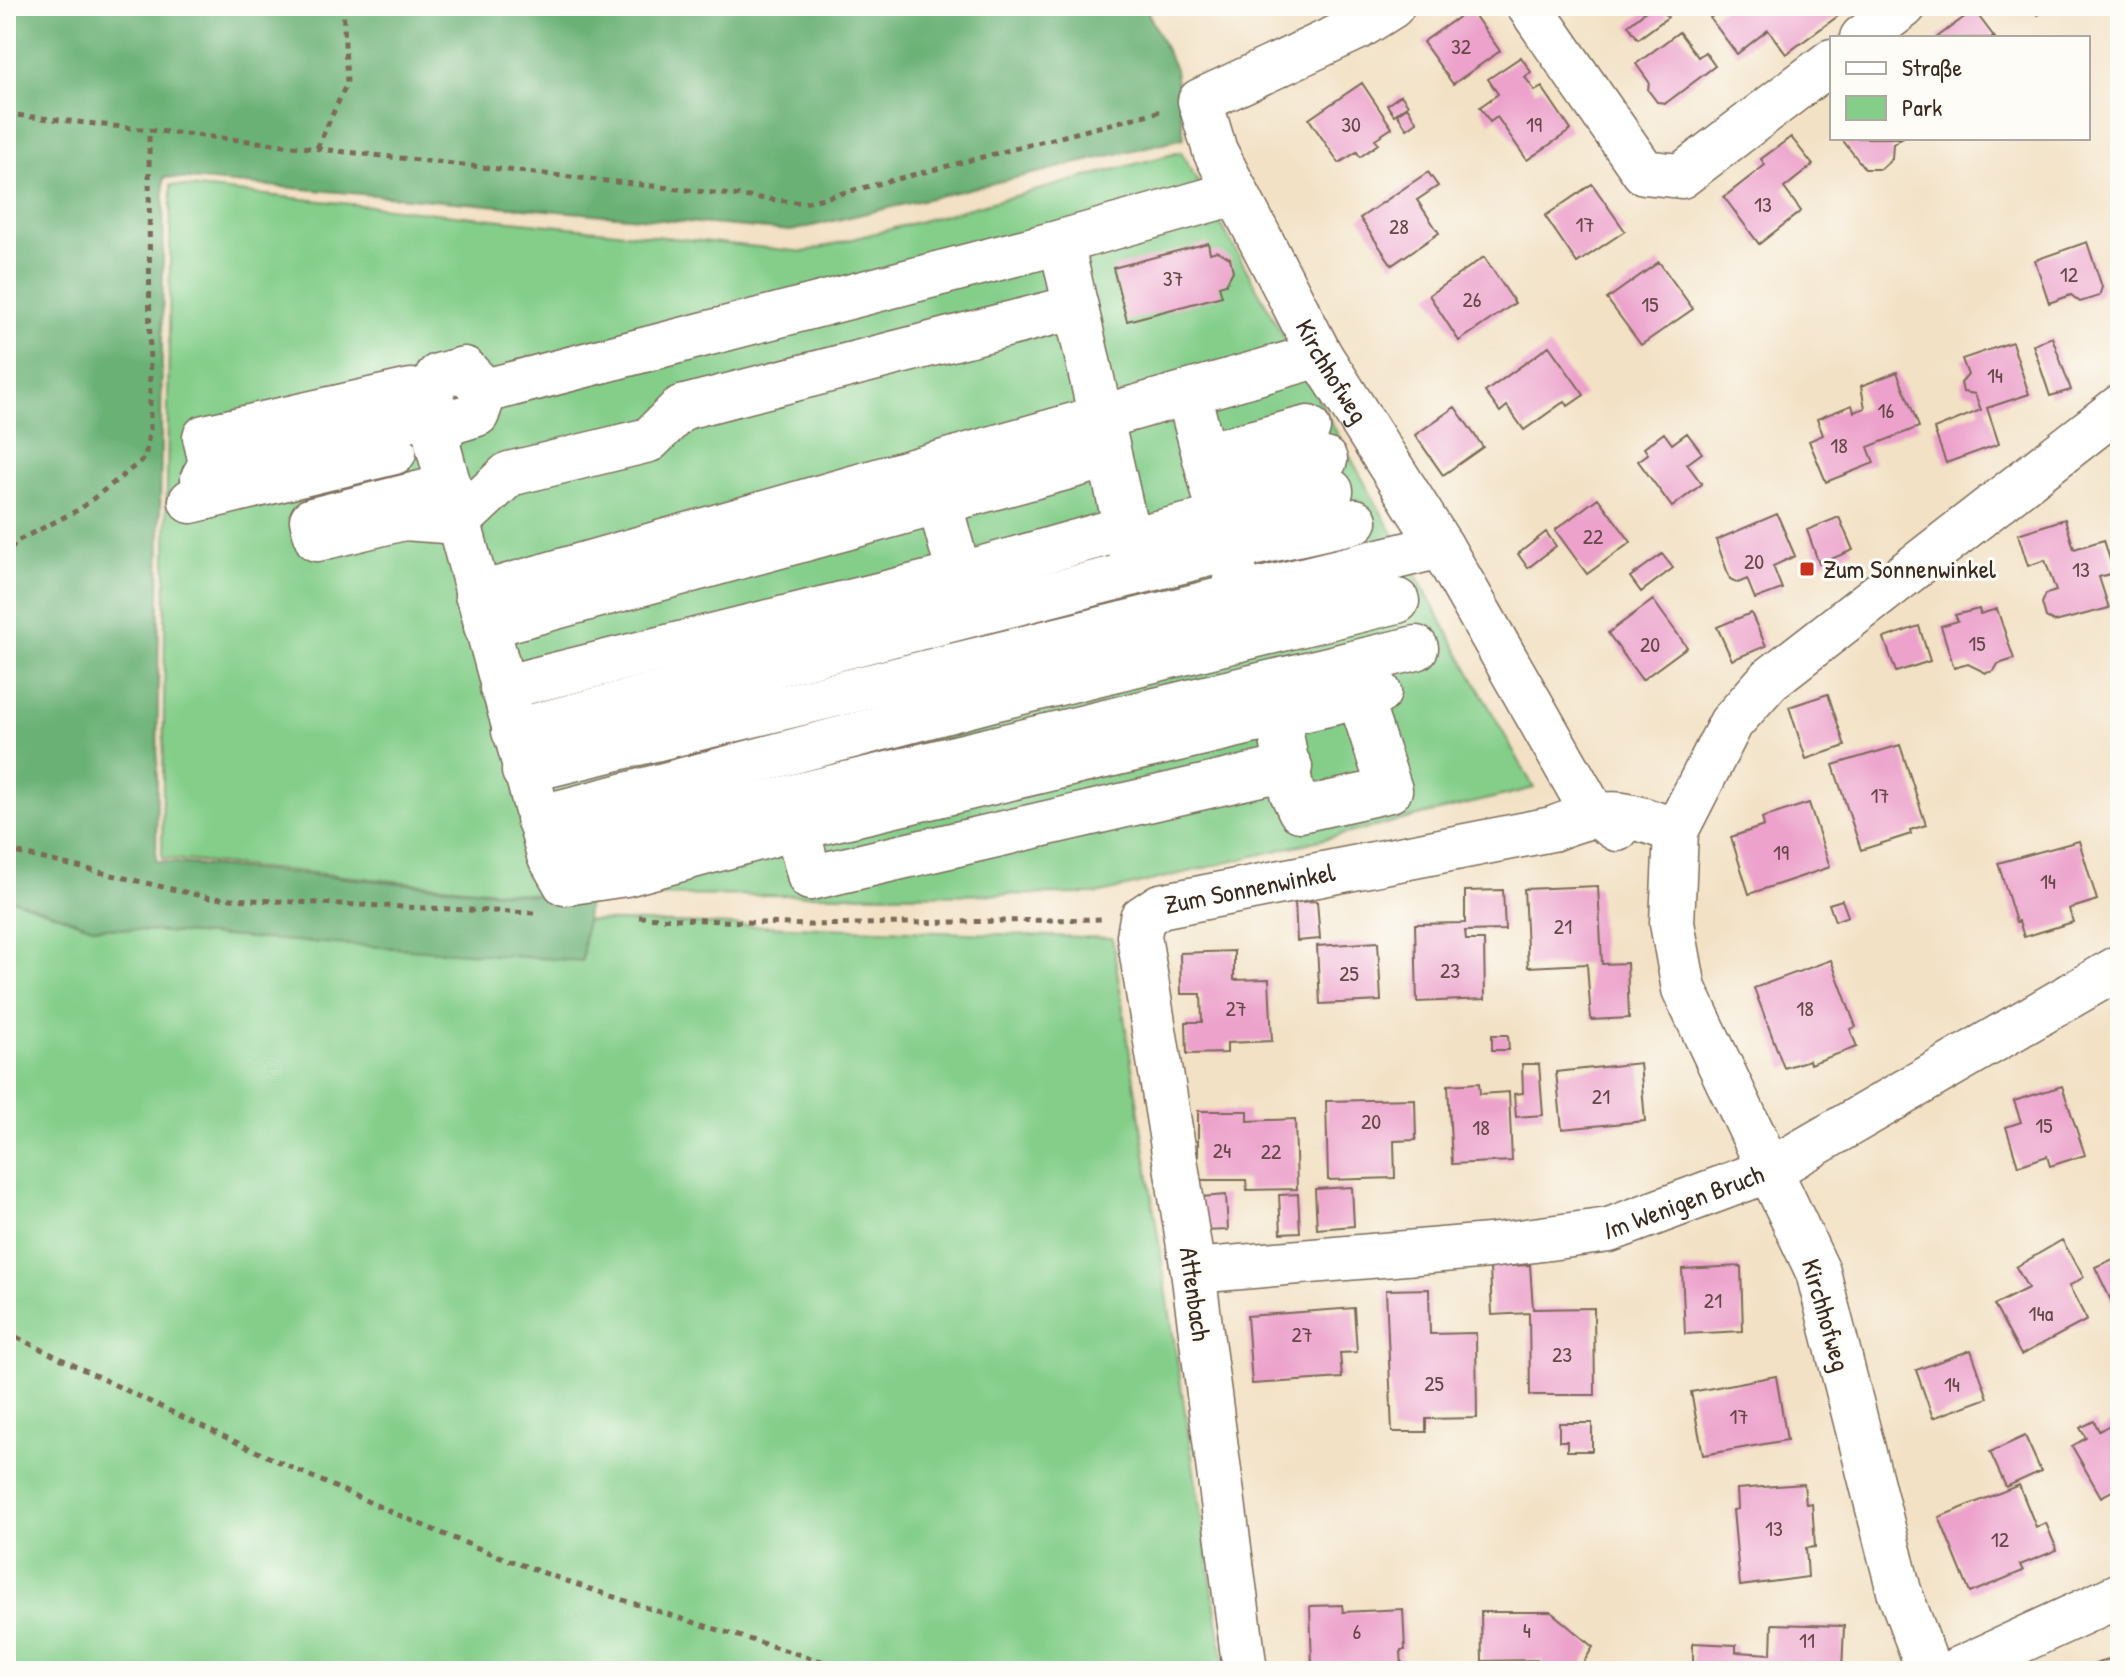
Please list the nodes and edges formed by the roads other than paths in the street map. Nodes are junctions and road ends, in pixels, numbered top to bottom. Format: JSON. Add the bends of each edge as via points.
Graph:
{"nodes":[{"id":1,"x":1392,"y":6,"type":"edge"},
{"id":2,"x":1529,"y":6,"type":"edge"},
{"id":3,"x":1904,"y":6,"type":"edge"},
{"id":4,"x":1865,"y":36,"type":"edge"},
{"id":5,"x":1830,"y":63,"type":"edge"},
{"id":6,"x":1235,"y":193,"type":"junction"},
{"id":7,"x":1061,"y":242,"type":"junction"},
{"id":8,"x":1076,"y":307,"type":"junction"},
{"id":9,"x":664,"y":345,"type":"junction"},
{"id":10,"x":1320,"y":355,"type":"junction"},
{"id":11,"x":1188,"y":393,"type":"junction"},
{"id":12,"x":2120,"y":407,"type":"edge"},
{"id":13,"x":681,"y":408,"type":"junction"},
{"id":14,"x":432,"y":418,"type":"junction"},
{"id":15,"x":1216,"y":501,"type":"junction"},
{"id":16,"x":453,"y":504,"type":"junction"},
{"id":17,"x":1121,"y":509,"type":"junction"},
{"id":18,"x":1441,"y":546,"type":"junction"},
{"id":19,"x":952,"y":548,"type":"junction"},
{"id":20,"x":482,"y":611,"type":"junction"},
{"id":21,"x":1146,"y":619,"type":"junction"},
{"id":22,"x":742,"y":629,"type":"junction"},
{"id":23,"x":754,"y":670,"type":"junction"},
{"id":24,"x":502,"y":688,"type":"junction"},
{"id":25,"x":1371,"y":690,"type":"junction"},
{"id":26,"x":1270,"y":699,"type":"junction"},
{"id":27,"x":765,"y":713,"type":"junction"},
{"id":28,"x":519,"y":751,"type":"junction"},
{"id":29,"x":1009,"y":761,"type":"junction"},
{"id":30,"x":790,"y":804,"type":"junction"},
{"id":31,"x":1593,"y":813,"type":"junction"},
{"id":32,"x":1676,"y":831,"type":"junction"},
{"id":33,"x":544,"y":837,"type":"junction"},
{"id":34,"x":915,"y":875,"type":"dead end"},
{"id":35,"x":714,"y":877,"type":"dead end"},
{"id":36,"x":1142,"y":918,"type":"joint"},
{"id":37,"x":2120,"y":967,"type":"edge"},
{"id":38,"x":1770,"y":1170,"type":"junction"},
{"id":39,"x":1193,"y":1271,"type":"junction"},
{"id":40,"x":2120,"y":1595,"type":"edge"},
{"id":41,"x":1245,"y":1671,"type":"edge"},
{"id":42,"x":1929,"y":1671,"type":"edge"},
{"id":43,"x":1955,"y":1671,"type":"edge"}],
"edges":[{"from":1,"to":6,"type":"street","name":"Kirchhofweg","via":[[1357,28],[1200,101]]},
{"from":2,"to":5,"type":"street","via":[[1644,172],[1681,176]]},
{"from":3,"to":4,"type":"street"},
{"from":6,"to":7,"type":"street"},
{"from":6,"to":10,"type":"street","name":"Kirchhofweg"},
{"from":7,"to":8,"type":"street"},
{"from":7,"to":9,"type":"street"},
{"from":8,"to":13,"type":"street"},
{"from":8,"to":17,"type":"street"},
{"from":9,"to":13,"type":"street"},
{"from":9,"to":14,"type":"street","via":[[485,391],[477,414]]},
{"from":10,"to":11,"type":"street"},
{"from":10,"to":18,"type":"street","name":"Kirchhofweg"},
{"from":11,"to":15,"type":"street"},
{"from":11,"to":17,"type":"street"},
{"from":12,"to":32,"type":"street","via":[[1769,680],[1731,723]]},
{"from":13,"to":16,"type":"street","via":[[649,440],[509,474]]},
{"from":14,"to":14,"type":"street","via":[[203,487],[205,437],[411,391]]},
{"from":14,"to":16,"type":"street"},
{"from":15,"to":15,"type":"street","via":[[1329,474]]},
{"from":15,"to":17,"type":"street"},
{"from":15,"to":26,"type":"street"},
{"from":16,"to":20,"type":"street"},
{"from":17,"to":19,"type":"street"},
{"from":17,"to":19,"type":"street"},
{"from":17,"to":19,"type":"street"},
{"from":17,"to":21,"type":"street"},
{"from":18,"to":26,"type":"street"},
{"from":18,"to":31,"type":"street","name":"Kirchhofweg"},
{"from":19,"to":20,"type":"street"},
{"from":19,"to":22,"type":"street"},
{"from":19,"to":23,"type":"street"},
{"from":19,"to":29,"type":"street"},
{"from":20,"to":24,"type":"street"},
{"from":21,"to":26,"type":"street"},
{"from":21,"to":29,"type":"street"},
{"from":22,"to":23,"type":"street"},
{"from":22,"to":24,"type":"street"},
{"from":23,"to":27,"type":"street"},
{"from":23,"to":28,"type":"street"},
{"from":24,"to":28,"type":"street"},
{"from":25,"to":26,"type":"street"},
{"from":25,"to":26,"type":"street"},
{"from":25,"to":26,"type":"street","via":[[1407,625]]},
{"from":25,"to":26,"type":"street","via":[[1390,790],[1300,810]]},
{"from":26,"to":29,"type":"street"},
{"from":26,"to":29,"type":"street"},
{"from":26,"to":29,"type":"street"},
{"from":27,"to":28,"type":"street"},
{"from":27,"to":29,"type":"street"},
{"from":27,"to":30,"type":"street"},
{"from":28,"to":33,"type":"street"},
{"from":29,"to":30,"type":"street"},
{"from":29,"to":30,"type":"street"},
{"from":29,"to":34,"type":"street"},
{"from":30,"to":33,"type":"street"},
{"from":30,"to":33,"type":"street","via":[[626,874],[565,883]]},
{"from":30,"to":35,"type":"street"},
{"from":31,"to":32,"type":"street","via":[[1626,813]]},
{"from":31,"to":36,"type":"street","name":"Zum Sonnenwinkel","via":[[1552,829],[1160,906]]},
{"from":32,"to":38,"type":"street","name":"Kirchhofweg","via":[[1672,923],[1684,989]]},
{"from":36,"to":39,"type":"street","name":"Attenbach","via":[[1139,936]]},
{"from":37,"to":38,"type":"street","name":"Im Wenigen Bruch"},
{"from":38,"to":39,"type":"street","name":"Im Wenigen Bruch","via":[[1609,1230],[1489,1246]]},
{"from":38,"to":42,"type":"street","name":"Kirchhofweg","via":[[1818,1272],[1899,1591]]},
{"from":39,"to":41,"type":"street","name":"Attenbach"},
{"from":40,"to":43,"type":"street"}]}
